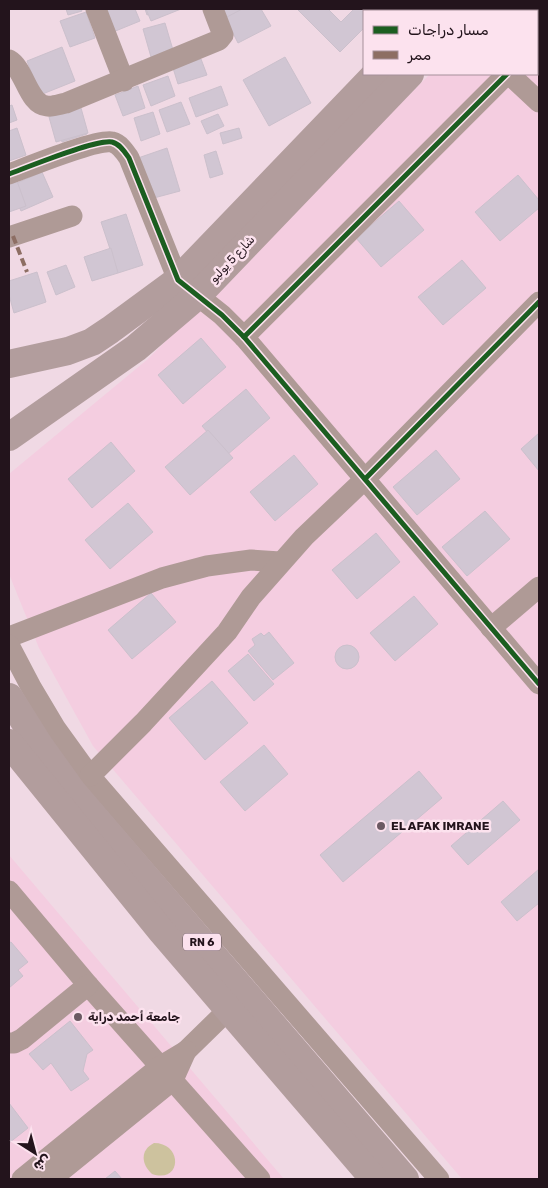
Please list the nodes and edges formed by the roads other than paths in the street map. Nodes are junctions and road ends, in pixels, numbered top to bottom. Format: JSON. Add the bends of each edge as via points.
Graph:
{"nodes":[{"id":1,"x":96,"y":9,"type":"edge"},
{"id":2,"x":213,"y":9,"type":"edge"},
{"id":3,"x":9,"y":60,"type":"edge"},
{"id":4,"x":375,"y":75,"type":"edge"},
{"id":5,"x":409,"y":75,"type":"edge"},
{"id":6,"x":507,"y":75,"type":"edge"},
{"id":7,"x":509,"y":75,"type":"edge"},
{"id":8,"x":124,"y":81,"type":"junction"},
{"id":9,"x":539,"y":102,"type":"edge"},
{"id":10,"x":9,"y":174,"type":"edge"},
{"id":11,"x":72,"y":216,"type":"dead end"},
{"id":12,"x":9,"y":237,"type":"edge"},
{"id":13,"x":187,"y":288,"type":"junction"},
{"id":14,"x":539,"y":302,"type":"edge"},
{"id":15,"x":244,"y":337,"type":"junction"},
{"id":16,"x":9,"y":364,"type":"edge"},
{"id":17,"x":9,"y":437,"type":"edge"},
{"id":18,"x":365,"y":479,"type":"junction"},
{"id":19,"x":280,"y":562,"type":"junction"},
{"id":20,"x":539,"y":587,"type":"edge"},
{"id":21,"x":491,"y":628,"type":"junction"},
{"id":22,"x":9,"y":637,"type":"edge"},
{"id":23,"x":9,"y":645,"type":"edge"},
{"id":24,"x":539,"y":684,"type":"edge"},
{"id":25,"x":9,"y":697,"type":"edge"},
{"id":26,"x":9,"y":743,"type":"edge"},
{"id":27,"x":90,"y":776,"type":"junction"},
{"id":28,"x":9,"y":891,"type":"edge"},
{"id":29,"x":88,"y":985,"type":"junction"},
{"id":30,"x":229,"y":1009,"type":"junction"},
{"id":31,"x":9,"y":1043,"type":"edge"},
{"id":32,"x":167,"y":1073,"type":"junction"},
{"id":33,"x":22,"y":1179,"type":"edge"},
{"id":34,"x":51,"y":1179,"type":"edge"},
{"id":35,"x":260,"y":1179,"type":"edge"},
{"id":36,"x":374,"y":1179,"type":"edge"},
{"id":37,"x":405,"y":1179,"type":"edge"},
{"id":38,"x":439,"y":1179,"type":"edge"}],
"edges":[{"from":1,"to":8,"type":"street"},
{"from":2,"to":8,"type":"street","via":[[223,35],[219,40]]},
{"from":3,"to":8,"type":"street","via":[[17,67],[36,102],[45,106],[66,103]]},
{"from":4,"to":13,"type":"main road","name":"شارع 5 يوليو"},
{"from":5,"to":13,"type":"main road","name":"شارع 5 يوليو"},
{"from":6,"to":15,"type":"street"},
{"from":7,"to":9,"type":"street"},
{"from":10,"to":13,"type":"street","via":[[95,143],[113,142],[129,158]]},
{"from":11,"to":12,"type":"street"},
{"from":13,"to":15,"type":"street","via":[[222,314]]},
{"from":13,"to":16,"type":"main road","name":"شارع 5 يوليو","via":[[92,342],[68,351]]},
{"from":13,"to":17,"type":"main road","name":"شارع 5 يوليو","via":[[129,354]]},
{"from":14,"to":18,"type":"street"},
{"from":15,"to":18,"type":"street"},
{"from":18,"to":19,"type":"street"},
{"from":18,"to":21,"type":"street"},
{"from":19,"to":22,"type":"street","via":[[251,560],[207,566],[162,578]]},
{"from":19,"to":27,"type":"street","via":[[226,632]]},
{"from":20,"to":21,"type":"street"},
{"from":21,"to":24,"type":"street"},
{"from":23,"to":27,"type":"street","via":[[56,729]]},
{"from":25,"to":37,"type":"main road","number":"RN 6","via":[[72,791]]},
{"from":26,"to":30,"type":"main road","number":"RN 6","via":[[162,932]]},
{"from":27,"to":38,"type":"street"},
{"from":28,"to":29,"type":"street"},
{"from":29,"to":31,"type":"street","via":[[22,1039]]},
{"from":29,"to":32,"type":"street"},
{"from":30,"to":32,"type":"street"},
{"from":30,"to":36,"type":"main road","number":"RN 6"},
{"from":32,"to":33,"type":"street"},
{"from":32,"to":34,"type":"street"},
{"from":32,"to":35,"type":"street"}]}
